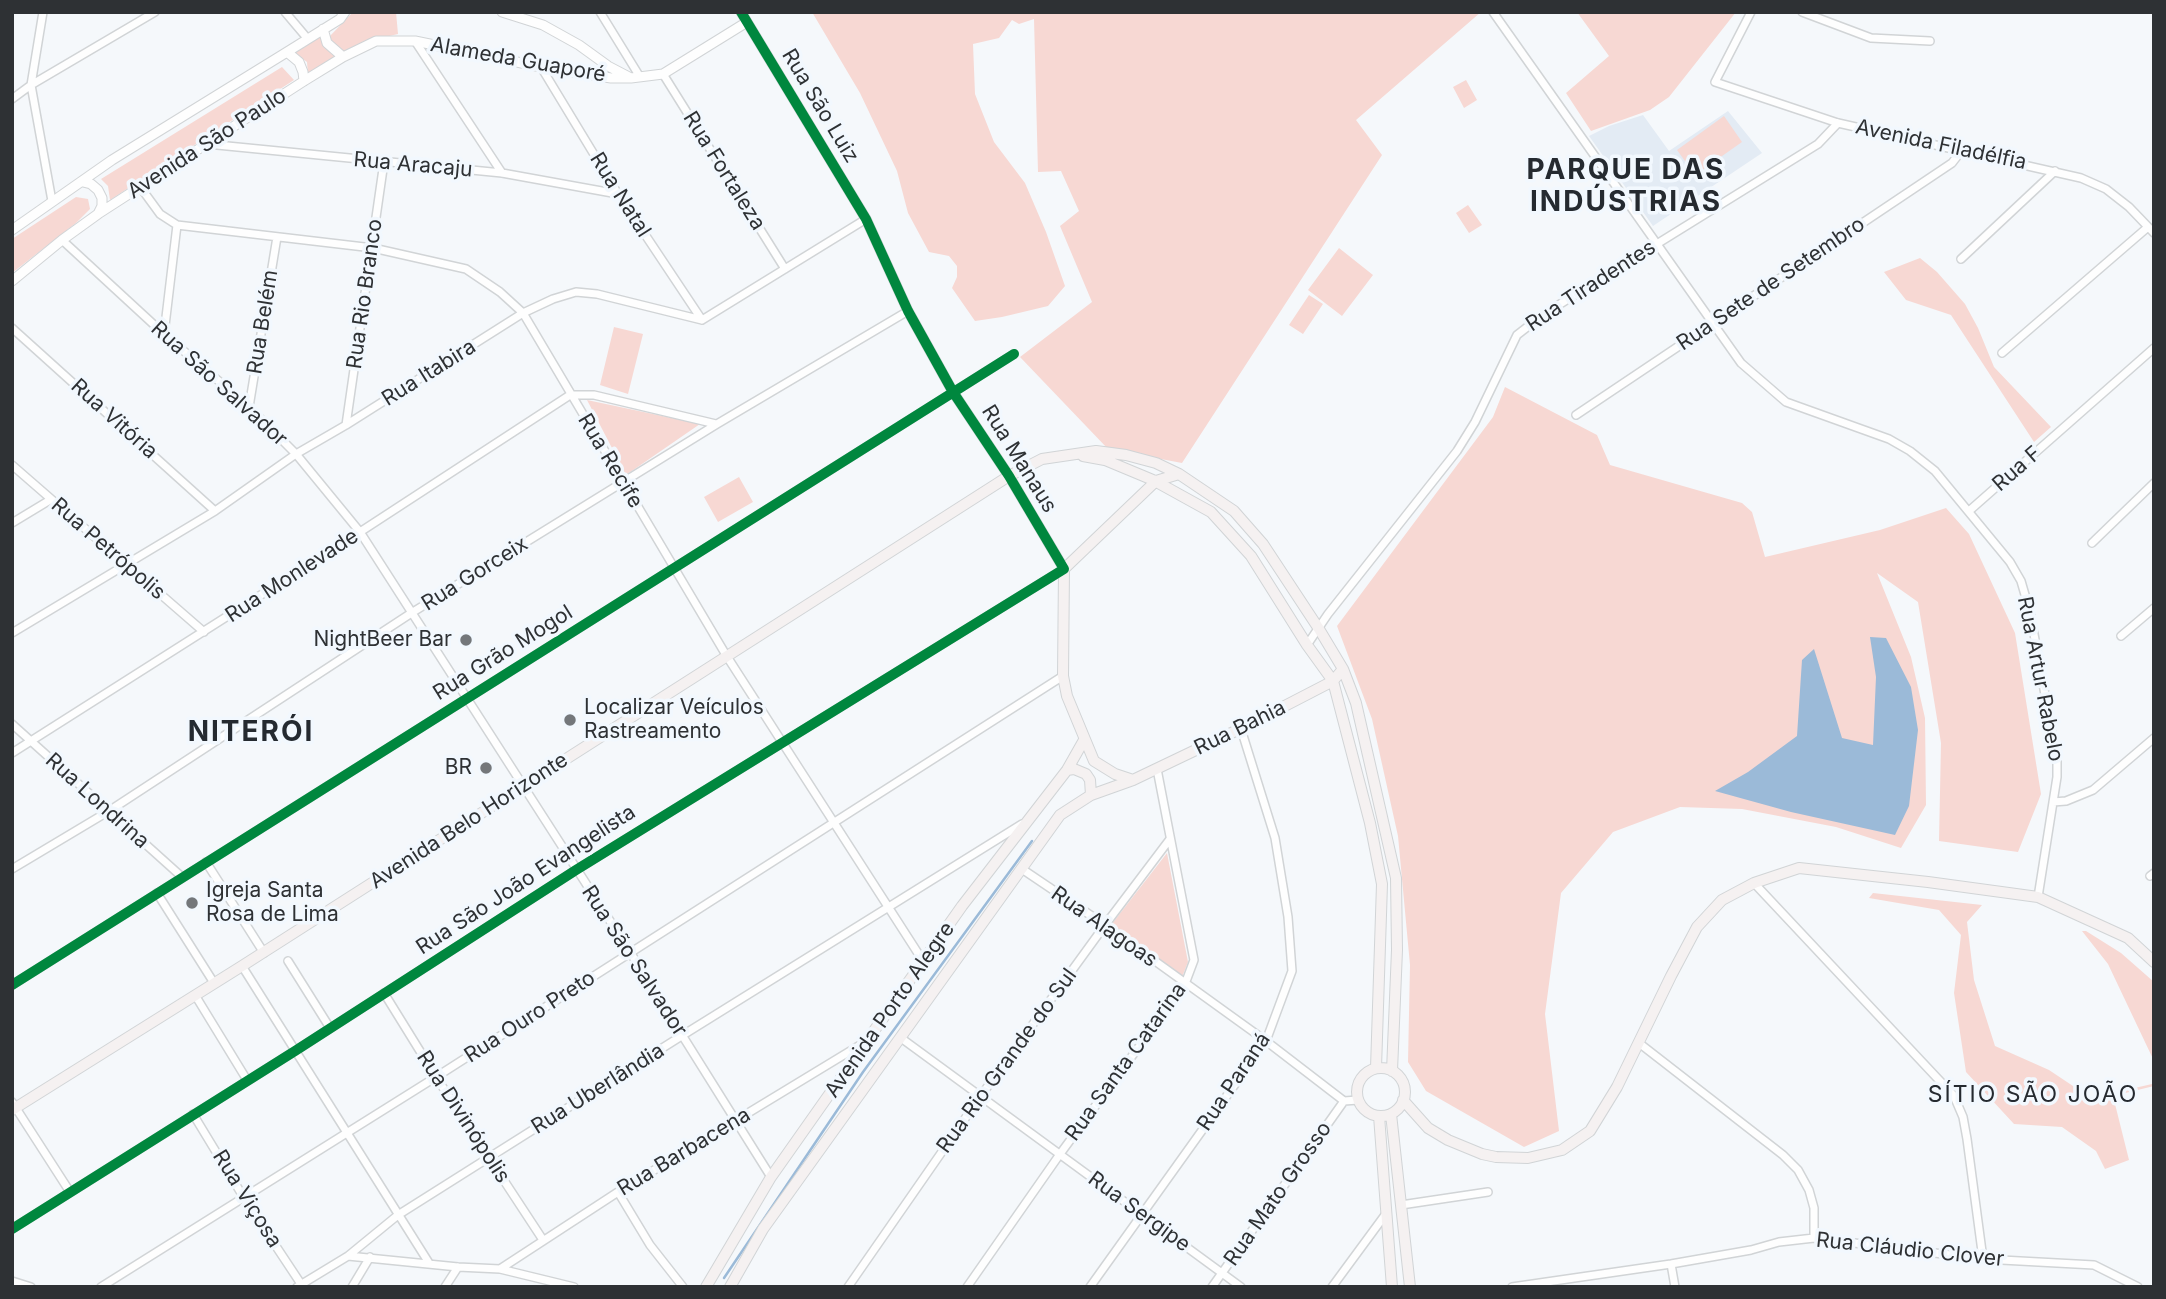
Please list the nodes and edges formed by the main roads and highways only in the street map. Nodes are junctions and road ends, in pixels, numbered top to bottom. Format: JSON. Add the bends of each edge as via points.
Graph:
{"nodes":[{"id":1,"x":1073,"y":453,"type":"junction"},
{"id":2,"x":1179,"y":474,"type":"junction"},
{"id":3,"x":1156,"y":481,"type":"junction"},
{"id":4,"x":1343,"y":669,"type":"junction"},
{"id":5,"x":1333,"y":681,"type":"junction"},
{"id":6,"x":1084,"y":740,"type":"junction"},
{"id":7,"x":1067,"y":770,"type":"junction"},
{"id":8,"x":1133,"y":780,"type":"junction"},
{"id":9,"x":1091,"y":795,"type":"junction"},
{"id":10,"x":2154,"y":962,"type":"edge"},
{"id":11,"x":1376,"y":1068,"type":"junction"},
{"id":12,"x":1392,"y":1071,"type":"junction"},
{"id":13,"x":1403,"y":1100,"type":"junction"},
{"id":14,"x":14,"y":1106,"type":"edge"},
{"id":15,"x":1391,"y":1114,"type":"junction"},
{"id":16,"x":1378,"y":1116,"type":"junction"},
{"id":17,"x":706,"y":1287,"type":"edge"},
{"id":18,"x":730,"y":1287,"type":"edge"},
{"id":19,"x":1392,"y":1287,"type":"edge"},
{"id":20,"x":1410,"y":1287,"type":"edge"}],
"edges":[{"from":1,"to":2,"type":"main road","name":"Avenida Belo Horizonte","via":[[1126,455]]},
{"from":1,"to":3,"type":"main road","name":"Avenida Belo Horizonte"},
{"from":1,"to":14,"type":"main road","name":"Avenida Belo Horizonte","via":[[1042,459],[1009,476],[264,953]]},
{"from":2,"to":3,"type":"main road"},
{"from":2,"to":4,"type":"main road","name":"Avenida Belo Horizonte","via":[[1234,511],[1263,544]]},
{"from":3,"to":5,"type":"main road","name":"Avenida Belo Horizonte","via":[[1211,512],[1251,556]]},
{"from":3,"to":6,"type":"main road","via":[[1064,569],[1063,676]]},
{"from":4,"to":5,"type":"main road","name":"Rua Bahia"},
{"from":4,"to":12,"type":"main road","name":"Avenida Belo Horizonte","via":[[1356,703],[1396,878]]},
{"from":5,"to":8,"type":"main road","name":"Rua Bahia"},
{"from":5,"to":11,"type":"main road","name":"Avenida Belo Horizonte","via":[[1382,884]]},
{"from":6,"to":7,"type":"main road","name":"Avenida Porto Alegre"},
{"from":6,"to":8,"type":"main road","via":[[1094,761]]},
{"from":7,"to":9,"type":"main road","via":[[1086,774]]},
{"from":7,"to":17,"type":"main road","name":"Avenida Porto Alegre","via":[[962,906],[771,1177]]},
{"from":8,"to":9,"type":"main road","name":"Avenida Porto Alegre"},
{"from":9,"to":18,"type":"main road","name":"Avenida Porto Alegre","via":[[1060,815],[764,1229]]},
{"from":10,"to":13,"type":"main road","via":[[2128,938],[2038,897],[1799,868],[1722,900],[1697,927],[1617,1087],[1590,1130],[1562,1150],[1528,1158],[1482,1153],[1428,1128]]},
{"from":11,"to":12,"type":"main road"},
{"from":11,"to":16,"type":"main road","via":[[1366,1073],[1357,1090],[1366,1111]]},
{"from":12,"to":13,"type":"main road","via":[[1404,1087]]},
{"from":13,"to":15,"type":"main road"},
{"from":15,"to":16,"type":"main road"},
{"from":15,"to":20,"type":"main road"},
{"from":16,"to":19,"type":"main road"}]}
